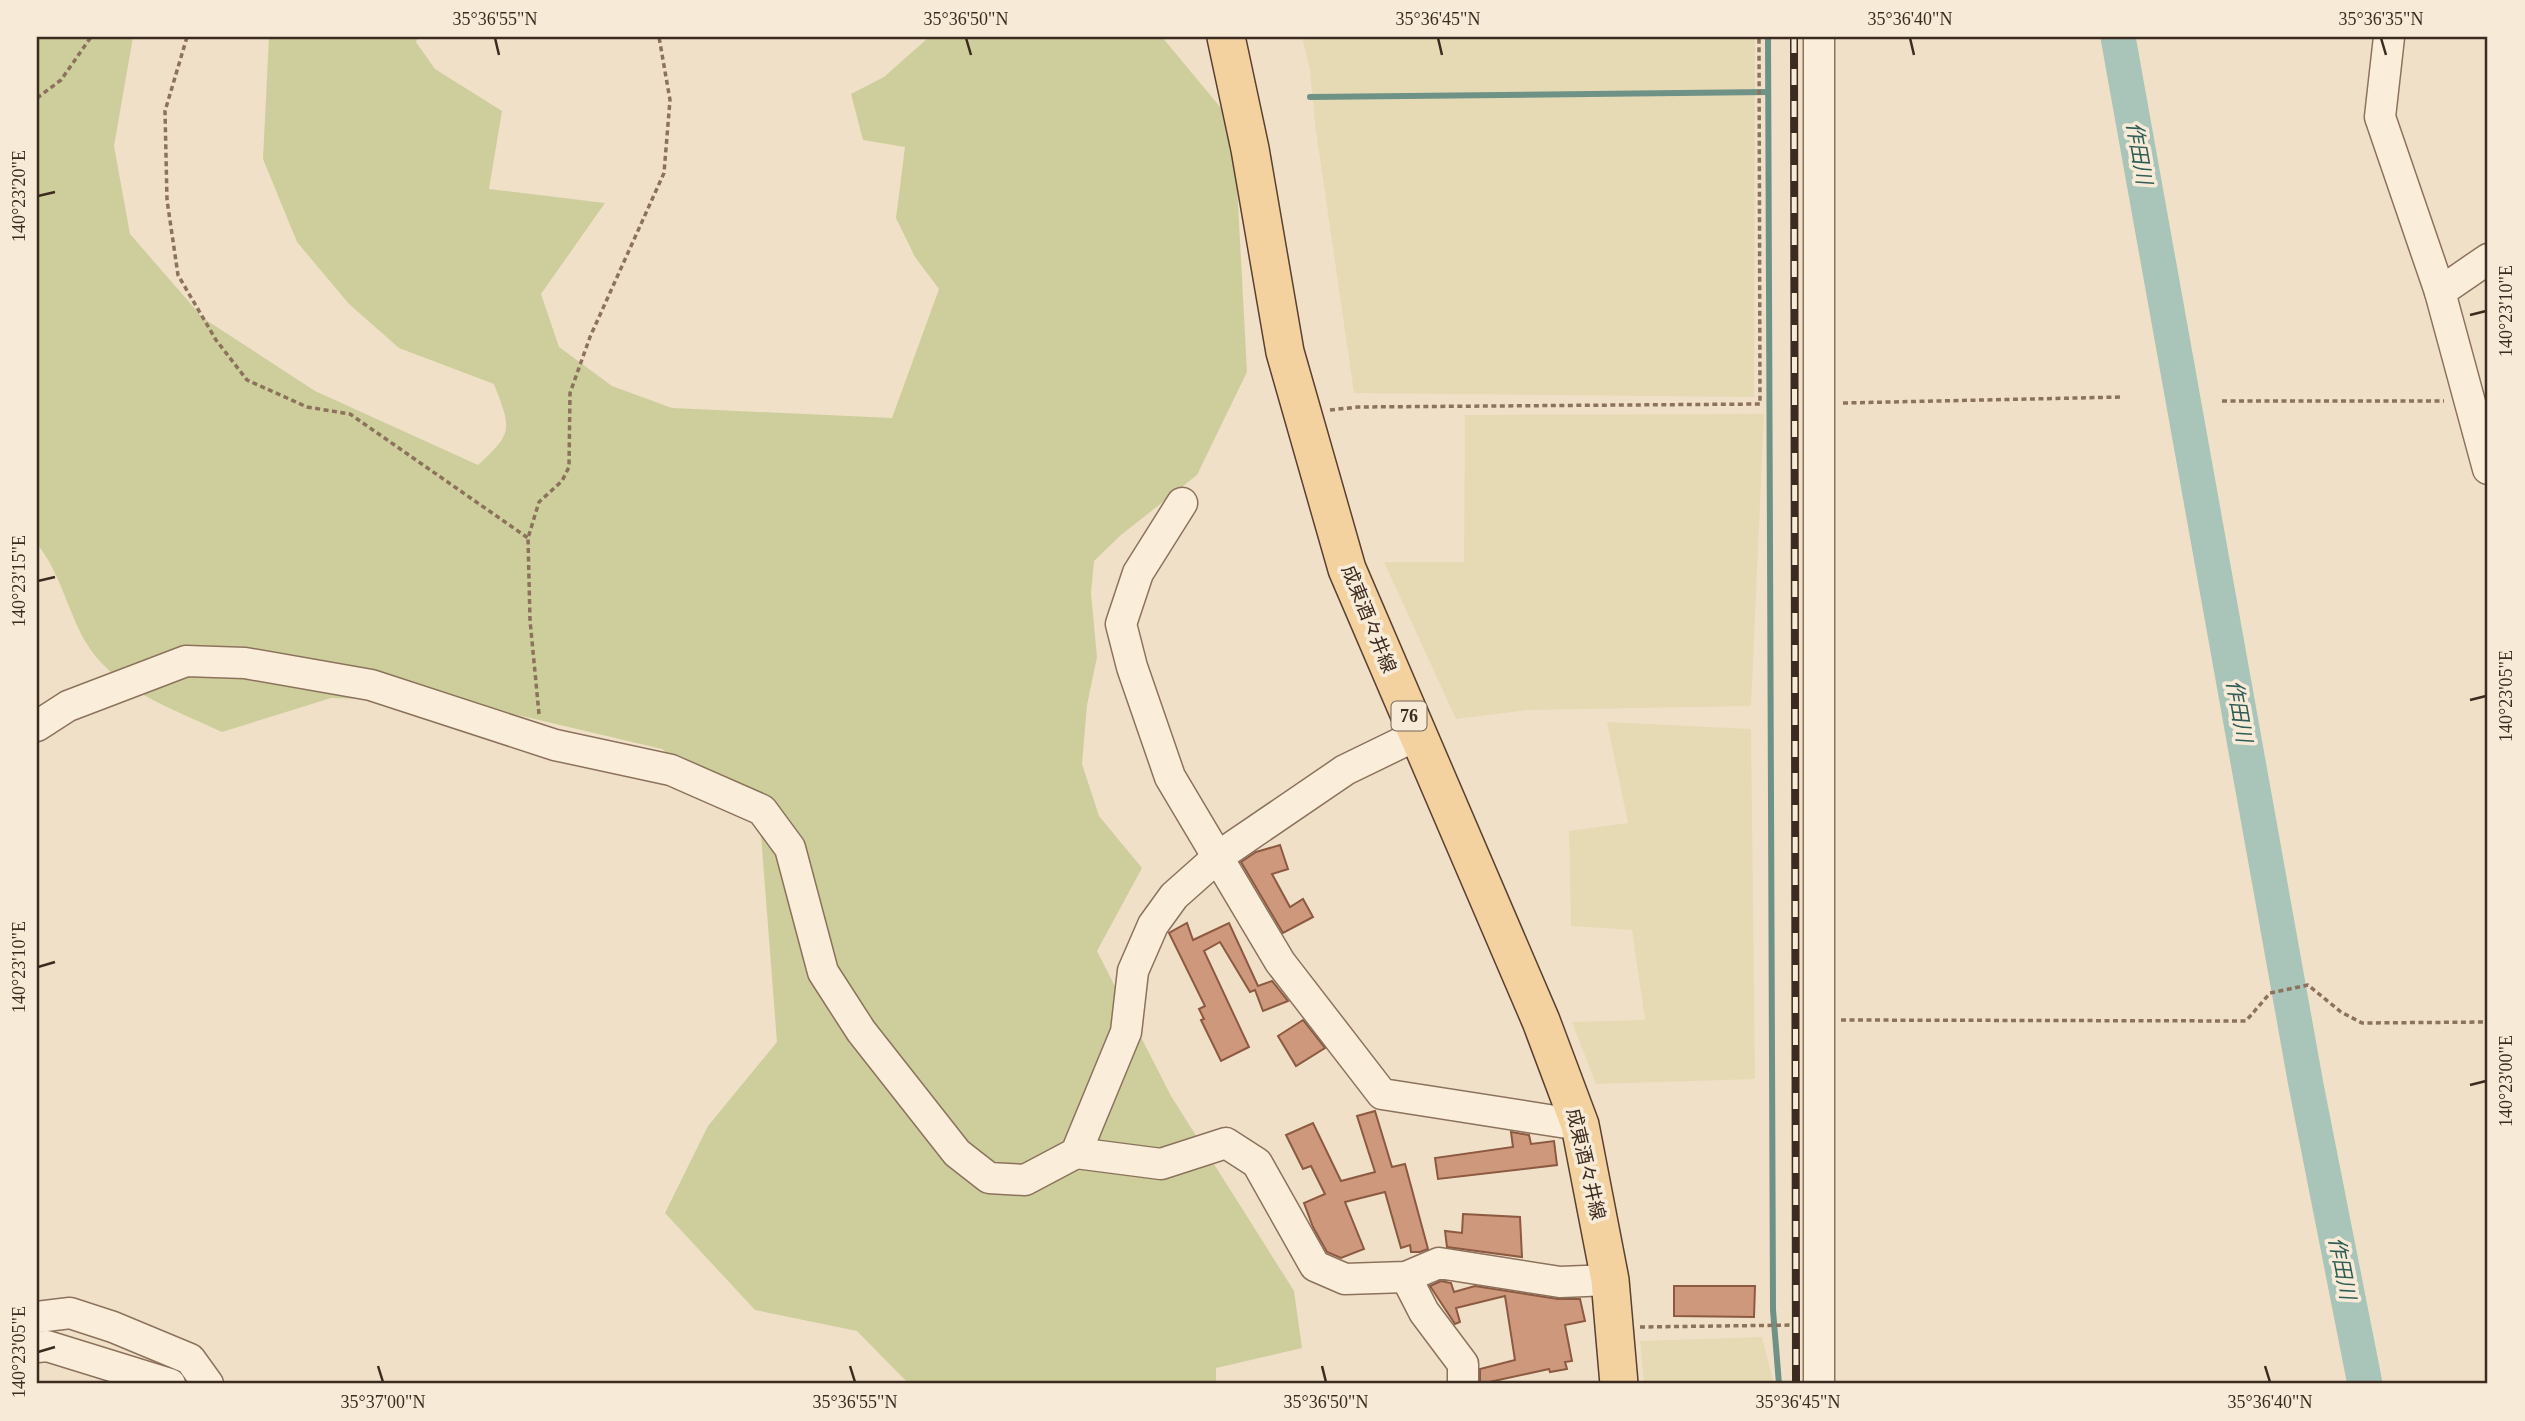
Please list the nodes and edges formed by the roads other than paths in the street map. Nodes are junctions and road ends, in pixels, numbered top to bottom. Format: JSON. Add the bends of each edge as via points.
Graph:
{"nodes":[{"id":1,"x":1226,"y":37,"type":"edge"},
{"id":2,"x":1819,"y":37,"type":"edge"},
{"id":3,"x":2389,"y":37,"type":"edge"},
{"id":4,"x":2488,"y":259,"type":"edge"},
{"id":5,"x":2440,"y":292,"type":"junction"},
{"id":6,"x":2488,"y":469,"type":"edge"},
{"id":7,"x":1182,"y":503,"type":"dead end"},
{"id":8,"x":37,"y":726,"type":"edge"},
{"id":9,"x":1417,"y":735,"type":"junction"},
{"id":10,"x":1219,"y":856,"type":"junction"},
{"id":11,"x":1580,"y":1125,"type":"junction"},
{"id":12,"x":1076,"y":1153,"type":"junction"},
{"id":13,"x":1406,"y":1276,"type":"junction"},
{"id":14,"x":1610,"y":1280,"type":"junction"},
{"id":15,"x":37,"y":1317,"type":"edge"},
{"id":16,"x":37,"y":1348,"type":"edge"},
{"id":17,"x":170,"y":1384,"type":"edge"},
{"id":18,"x":208,"y":1384,"type":"edge"},
{"id":19,"x":1463,"y":1384,"type":"edge"},
{"id":20,"x":1619,"y":1384,"type":"edge"},
{"id":21,"x":1819,"y":1384,"type":"edge"}],
"edges":[{"from":1,"to":9,"type":"main road","name":"成東酒々井線","number":"76","via":[[1285,352],[1347,569]]},
{"from":2,"to":21,"type":"street"},
{"from":3,"to":5,"type":"street","via":[[2380,117]]},
{"from":4,"to":5,"type":"street"},
{"from":5,"to":6,"type":"street"},
{"from":7,"to":10,"type":"street","via":[[1138,573],[1121,624],[1170,777]]},
{"from":8,"to":12,"type":"street","via":[[68,706],[186,661],[245,663],[371,685],[532,737],[671,770],[762,810],[790,848],[823,972],[861,1031],[957,1153],[989,1178],[1025,1180]]},
{"from":9,"to":10,"type":"street","via":[[1345,770]]},
{"from":9,"to":11,"type":"main road","name":"成東酒々井線","number":"76","via":[[1541,1021]]},
{"from":10,"to":11,"type":"street","via":[[1280,962],[1382,1094]]},
{"from":10,"to":12,"type":"street","via":[[1174,896],[1153,925],[1133,971],[1126,1032]]},
{"from":11,"to":14,"type":"main road","name":"成東酒々井線","number":"76"},
{"from":12,"to":13,"type":"street","via":[[1161,1164],[1226,1143],[1257,1163],[1315,1266],[1345,1279]]},
{"from":13,"to":14,"type":"street","via":[[1439,1264],[1560,1282]]},
{"from":13,"to":19,"type":"street","via":[[1424,1312],[1463,1364]]},
{"from":14,"to":20,"type":"main road","name":"成東酒々井線","number":"76"},
{"from":15,"to":18,"type":"street","via":[[70,1313],[113,1327],[190,1359]]},
{"from":16,"to":17,"type":"street","via":[[47,1346]]}]}
